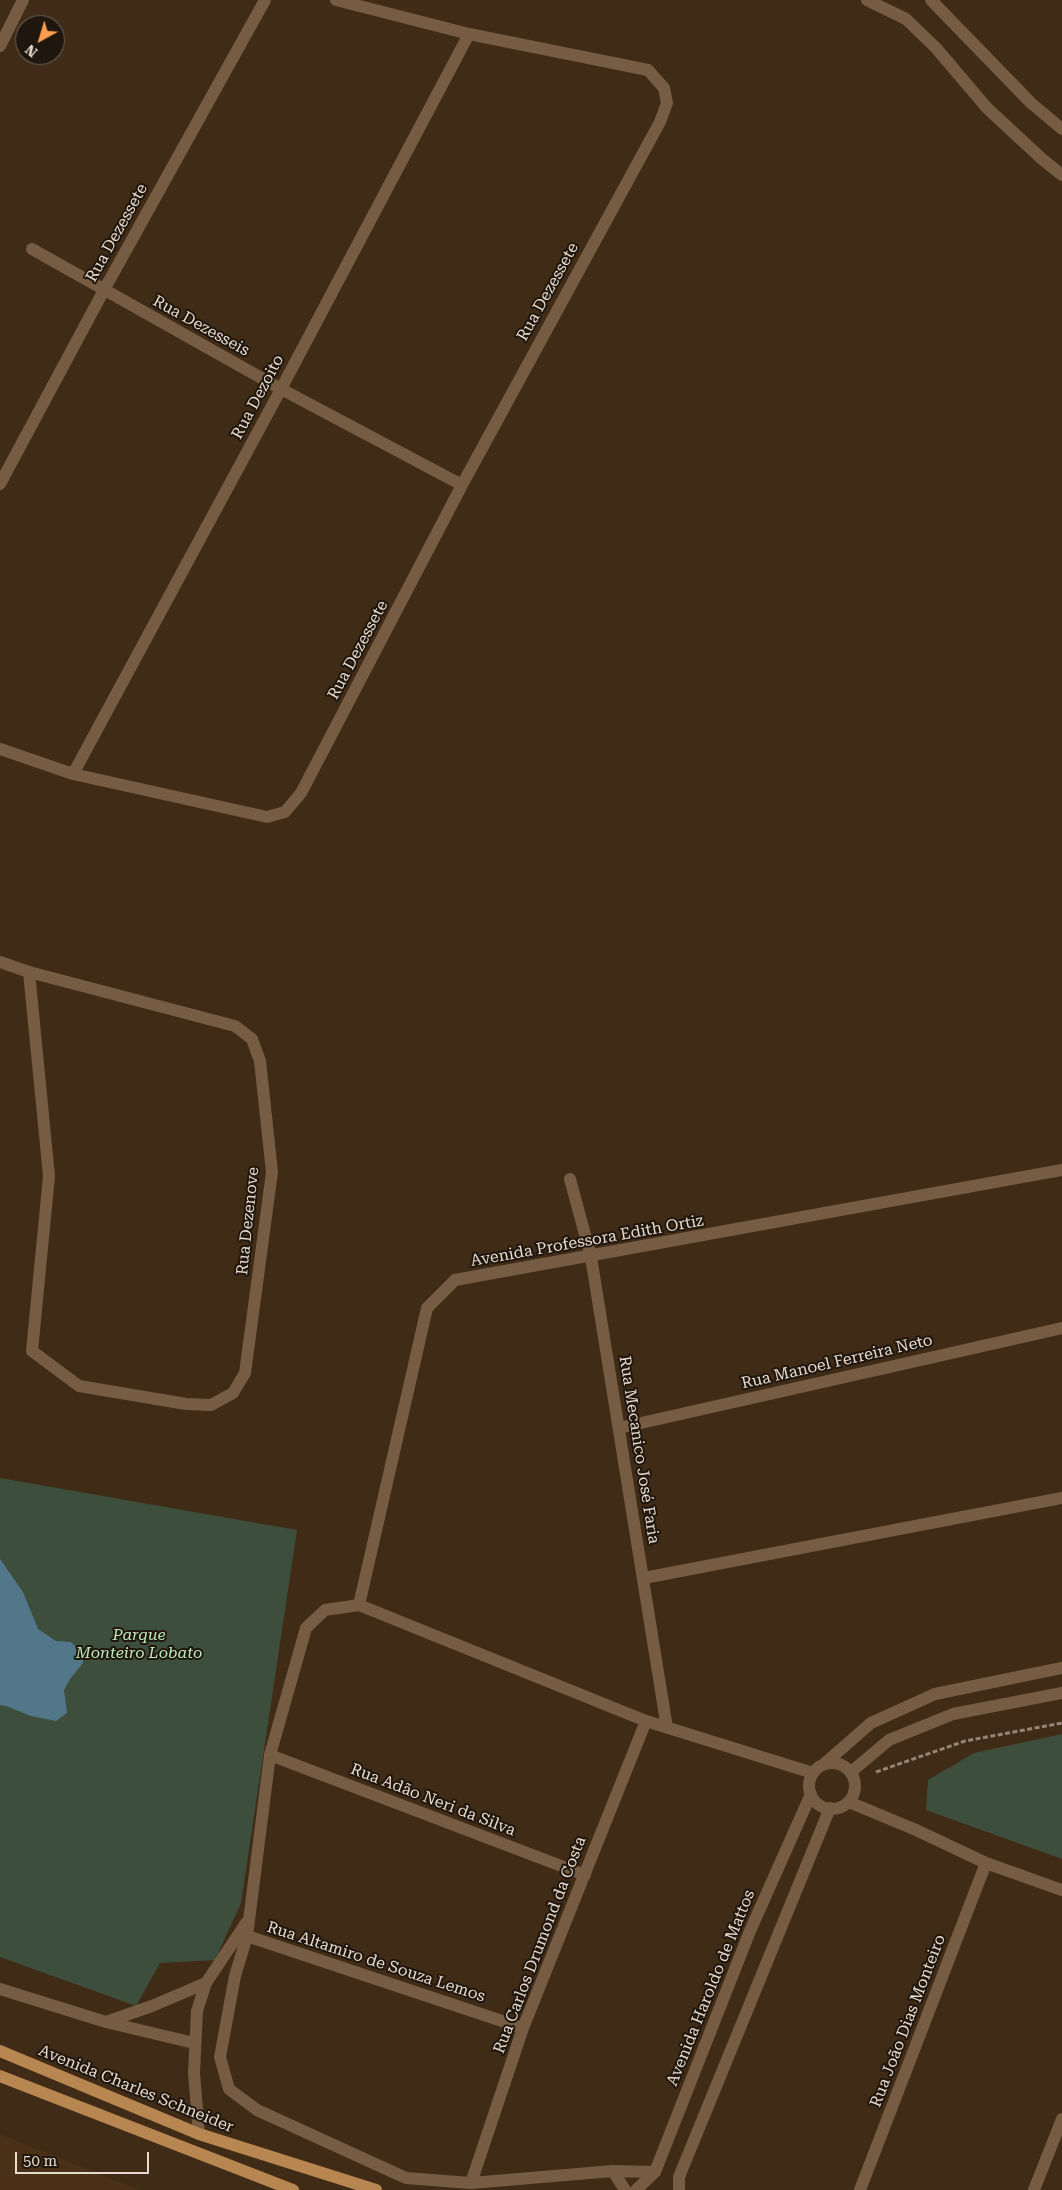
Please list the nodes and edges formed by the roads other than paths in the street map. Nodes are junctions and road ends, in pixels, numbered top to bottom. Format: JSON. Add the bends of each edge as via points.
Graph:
{"nodes":[{"id":1,"x":23,"y":0,"type":"edge"},
{"id":2,"x":265,"y":0,"type":"edge"},
{"id":3,"x":336,"y":0,"type":"edge"},
{"id":4,"x":867,"y":0,"type":"edge"},
{"id":5,"x":931,"y":0,"type":"edge"},
{"id":6,"x":469,"y":34,"type":"junction"},
{"id":7,"x":0,"y":46,"type":"edge"},
{"id":8,"x":1062,"y":129,"type":"edge"},
{"id":9,"x":1062,"y":175,"type":"edge"},
{"id":10,"x":32,"y":249,"type":"dead end"},
{"id":11,"x":104,"y":290,"type":"junction"},
{"id":12,"x":282,"y":389,"type":"junction"},
{"id":13,"x":0,"y":484,"type":"edge"},
{"id":14,"x":462,"y":484,"type":"junction"},
{"id":15,"x":0,"y":749,"type":"edge"},
{"id":16,"x":73,"y":774,"type":"junction"},
{"id":17,"x":0,"y":962,"type":"edge"},
{"id":18,"x":29,"y":972,"type":"junction"},
{"id":19,"x":1062,"y":1170,"type":"edge"},
{"id":20,"x":570,"y":1179,"type":"dead end"},
{"id":21,"x":591,"y":1257,"type":"junction"},
{"id":22,"x":1062,"y":1328,"type":"edge"},
{"id":23,"x":619,"y":1428,"type":"junction"},
{"id":24,"x":1062,"y":1498,"type":"edge"},
{"id":25,"x":644,"y":1578,"type":"junction"},
{"id":26,"x":359,"y":1605,"type":"junction"},
{"id":27,"x":1062,"y":1668,"type":"edge"},
{"id":28,"x":1062,"y":1693,"type":"edge"},
{"id":29,"x":646,"y":1721,"type":"junction"},
{"id":30,"x":667,"y":1728,"type":"junction"},
{"id":31,"x":270,"y":1756,"type":"junction"},
{"id":32,"x":824,"y":1764,"type":"junction"},
{"id":33,"x":813,"y":1773,"type":"junction"},
{"id":34,"x":853,"y":1776,"type":"junction"},
{"id":35,"x":811,"y":1794,"type":"junction"},
{"id":36,"x":849,"y":1802,"type":"junction"},
{"id":37,"x":830,"y":1808,"type":"junction"},
{"id":38,"x":986,"y":1863,"type":"junction"},
{"id":39,"x":585,"y":1875,"type":"junction"},
{"id":40,"x":1062,"y":1890,"type":"edge"},
{"id":41,"x":249,"y":1919,"type":"junction"},
{"id":42,"x":247,"y":1936,"type":"junction"},
{"id":43,"x":206,"y":1983,"type":"junction"},
{"id":44,"x":0,"y":1989,"type":"edge"},
{"id":45,"x":106,"y":2022,"type":"junction"},
{"id":46,"x":523,"y":2028,"type":"junction"},
{"id":47,"x":194,"y":2043,"type":"junction"},
{"id":48,"x":0,"y":2051,"type":"edge"},
{"id":49,"x":0,"y":2076,"type":"edge"},
{"id":50,"x":1062,"y":2119,"type":"edge"},
{"id":51,"x":199,"y":2134,"type":"junction"},
{"id":52,"x":612,"y":2171,"type":"junction"},
{"id":53,"x":655,"y":2172,"type":"junction"},
{"id":54,"x":471,"y":2183,"type":"junction"},
{"id":55,"x":293,"y":2190,"type":"edge"},
{"id":56,"x":376,"y":2190,"type":"edge"},
{"id":57,"x":625,"y":2190,"type":"edge"},
{"id":58,"x":636,"y":2190,"type":"edge"},
{"id":59,"x":679,"y":2190,"type":"edge"},
{"id":60,"x":860,"y":2190,"type":"edge"},
{"id":61,"x":1034,"y":2190,"type":"edge"}],
"edges":[{"from":1,"to":7,"type":"street"},
{"from":2,"to":11,"type":"street","name":"Rua Dezessete"},
{"from":3,"to":6,"type":"street","name":"Rua Dezessete"},
{"from":4,"to":9,"type":"street","via":[[906,19],[936,48],[987,108]]},
{"from":5,"to":8,"type":"street","via":[[1031,103]]},
{"from":6,"to":12,"type":"street","name":"Rua Dezoito"},
{"from":6,"to":14,"type":"street","name":"Rua Dezessete","via":[[648,70],[664,88],[667,103],[660,122]]},
{"from":10,"to":11,"type":"street","name":"Rua Dezesseis"},
{"from":11,"to":12,"type":"street","name":"Rua Dezesseis"},
{"from":11,"to":13,"type":"street","name":"Rua Dezessete"},
{"from":12,"to":14,"type":"street","name":"Rua Dezesseis"},
{"from":12,"to":16,"type":"street","name":"Rua Dezoito"},
{"from":14,"to":16,"type":"street","name":"Rua Dezessete","via":[[301,793],[285,812],[267,816]]},
{"from":15,"to":16,"type":"street"},
{"from":17,"to":18,"type":"street","name":"Rua Dezenove"},
{"from":18,"to":18,"type":"street","name":"Rua Dezenove","via":[[49,1176],[32,1351],[79,1386],[186,1404],[211,1405],[233,1393],[245,1373],[272,1172],[260,1061],[252,1039],[235,1026]]},
{"from":19,"to":21,"type":"street","name":"Avenida Professora Edith Ortiz"},
{"from":20,"to":21,"type":"street","name":"Rua Mecanico José Faria"},
{"from":21,"to":23,"type":"street","name":"Rua Mecanico José Faria"},
{"from":21,"to":26,"type":"street","name":"Avenida Professora Edith Ortiz","via":[[455,1280],[427,1308]]},
{"from":22,"to":23,"type":"street","name":"Rua Manoel Ferreira Neto"},
{"from":23,"to":25,"type":"street","name":"Rua Mecanico José Faria"},
{"from":24,"to":25,"type":"street"},
{"from":25,"to":30,"type":"street","name":"Rua Mecanico José Faria"},
{"from":26,"to":29,"type":"street"},
{"from":26,"to":31,"type":"street","via":[[324,1610],[306,1628]]},
{"from":27,"to":32,"type":"street","via":[[935,1694],[871,1723]]},
{"from":28,"to":34,"type":"street","via":[[953,1714],[890,1740]]},
{"from":29,"to":30,"type":"street"},
{"from":29,"to":39,"type":"street","name":"Rua Carlos Drumond da Costa"},
{"from":30,"to":33,"type":"street"},
{"from":31,"to":39,"type":"street","name":"Rua Adão Neri da Silva"},
{"from":31,"to":41,"type":"street"},
{"from":32,"to":33,"type":"street"},
{"from":32,"to":34,"type":"street","via":[[839,1764]]},
{"from":33,"to":35,"type":"street"},
{"from":34,"to":36,"type":"street","via":[[856,1787]]},
{"from":35,"to":37,"type":"street","via":[[820,1806]]},
{"from":35,"to":53,"type":"street","name":"Avenida Haroldo de Mattos","via":[[750,1931]]},
{"from":36,"to":37,"type":"street"},
{"from":36,"to":38,"type":"street"},
{"from":37,"to":59,"type":"street","via":[[679,2177]]},
{"from":38,"to":40,"type":"street"},
{"from":38,"to":60,"type":"street","name":"Rua João Dias Monteiro"},
{"from":39,"to":46,"type":"street","name":"Rua Carlos Drumond da Costa"},
{"from":41,"to":42,"type":"street"},
{"from":41,"to":43,"type":"street"},
{"from":42,"to":46,"type":"street","name":"Rua Altamiro de Souza Lemos"},
{"from":42,"to":54,"type":"street","via":[[235,1976],[220,2057],[229,2089],[257,2110],[406,2178]]},
{"from":43,"to":45,"type":"street"},
{"from":43,"to":47,"type":"street","via":[[197,2011]]},
{"from":44,"to":45,"type":"street"},
{"from":45,"to":47,"type":"street"},
{"from":46,"to":54,"type":"street","name":"Rua Carlos Drumond da Costa"},
{"from":47,"to":51,"type":"street"},
{"from":48,"to":51,"type":"main road","name":"Avenida Charles Schneider"},
{"from":49,"to":55,"type":"main road"},
{"from":50,"to":61,"type":"street"},
{"from":51,"to":56,"type":"main road","name":"Avenida Charles Schneider"},
{"from":52,"to":53,"type":"street"},
{"from":52,"to":54,"type":"street"},
{"from":52,"to":57,"type":"street"},
{"from":53,"to":58,"type":"street","name":"Avenida Haroldo de Mattos"}]}
